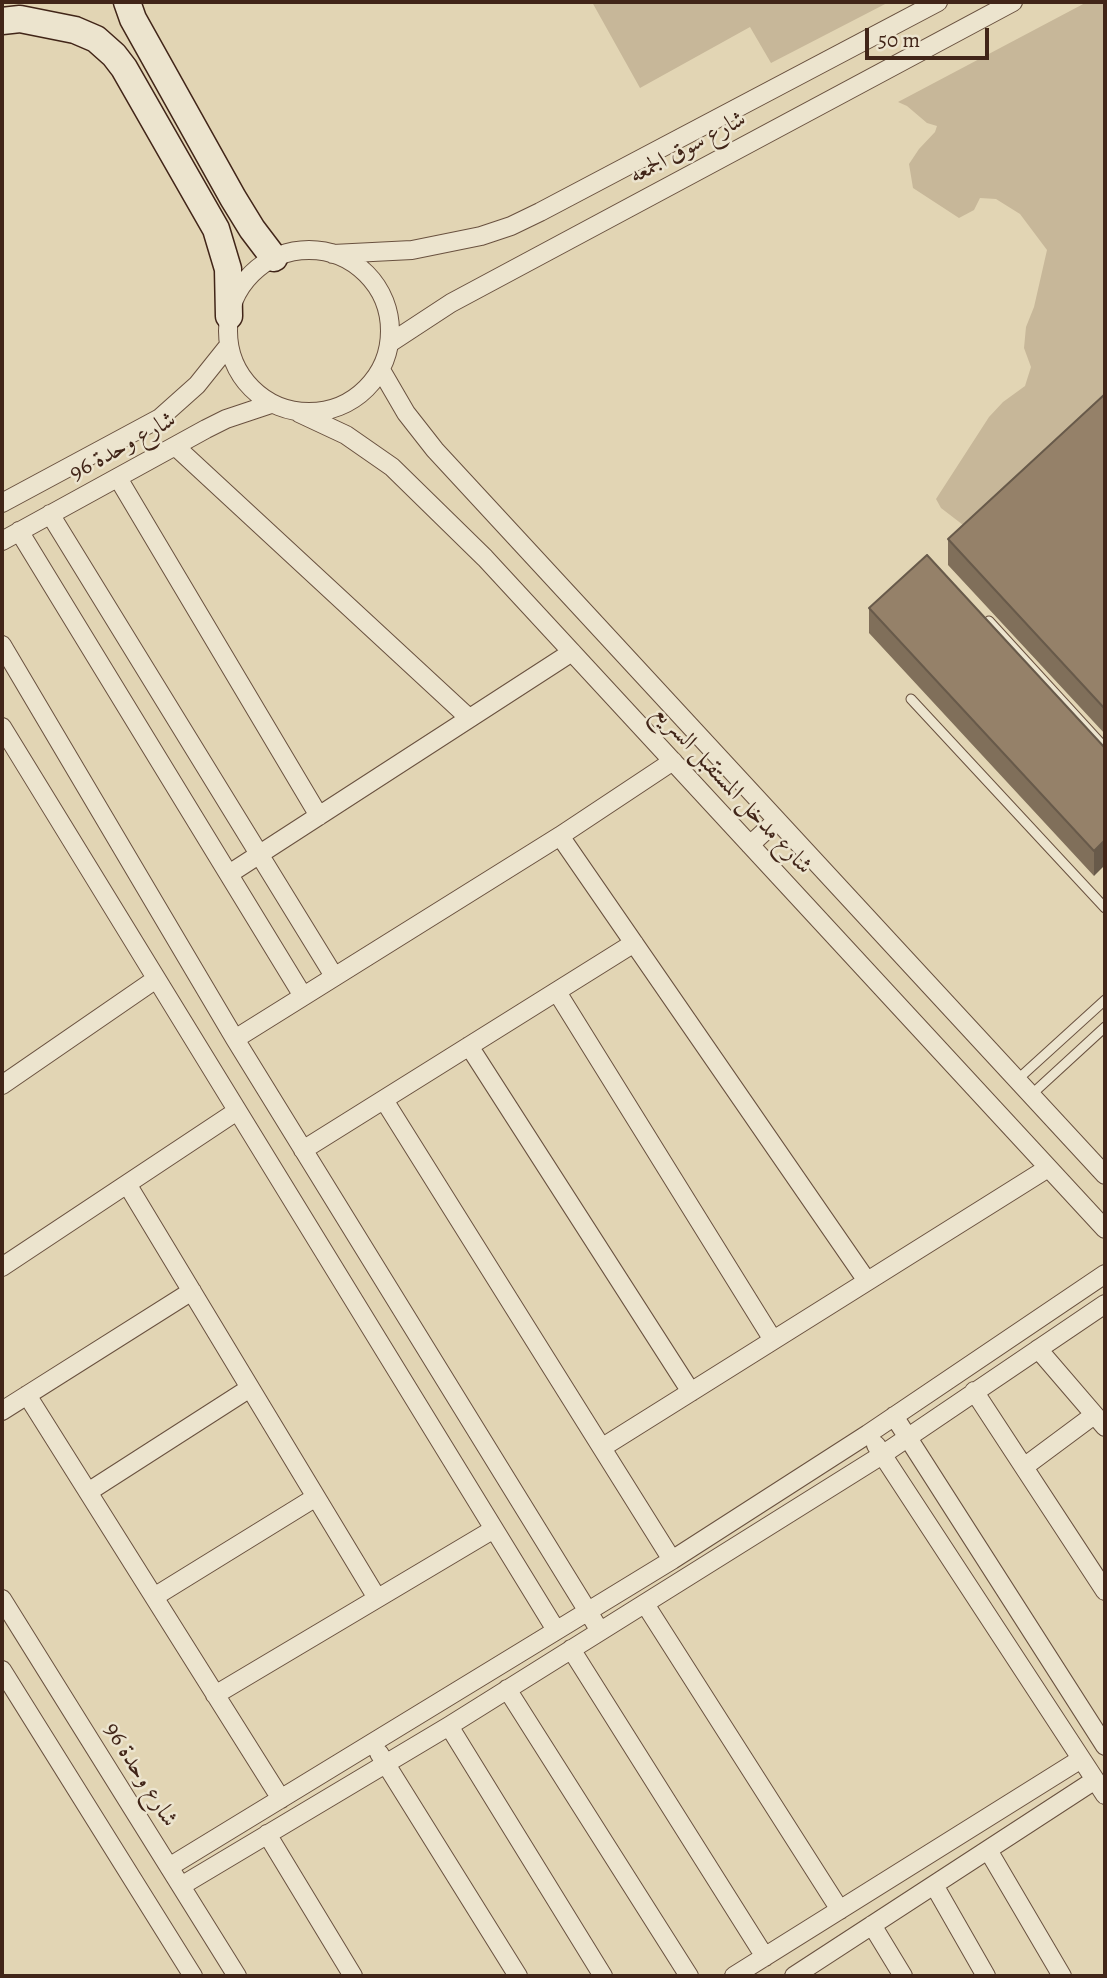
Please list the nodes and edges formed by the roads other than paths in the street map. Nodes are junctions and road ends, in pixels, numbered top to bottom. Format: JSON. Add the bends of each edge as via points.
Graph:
{"nodes":[{"id":1,"x":127,"y":2,"type":"edge"},
{"id":2,"x":938,"y":2,"type":"edge"},
{"id":3,"x":1013,"y":2,"type":"edge"},
{"id":4,"x":2,"y":21,"type":"edge"},
{"id":5,"x":333,"y":254,"type":"junction"},
{"id":6,"x":274,"y":258,"type":"junction"},
{"id":7,"x":229,"y":316,"type":"junction"},
{"id":8,"x":390,"y":343,"type":"junction"},
{"id":9,"x":229,"y":345,"type":"junction"},
{"id":10,"x":381,"y":370,"type":"junction"},
{"id":11,"x":271,"y":404,"type":"junction"},
{"id":12,"x":299,"y":413,"type":"junction"},
{"id":13,"x":175,"y":446,"type":"junction"},
{"id":14,"x":118,"y":478,"type":"junction"},
{"id":15,"x":2,"y":503,"type":"edge"},
{"id":16,"x":50,"y":514,"type":"junction"},
{"id":17,"x":19,"y":531,"type":"junction"},
{"id":18,"x":2,"y":541,"type":"edge"},
{"id":19,"x":989,"y":621,"type":"edge"},
{"id":20,"x":2,"y":645,"type":"edge"},
{"id":21,"x":572,"y":652,"type":"junction"},
{"id":22,"x":911,"y":699,"type":"dead end"},
{"id":23,"x":469,"y":719,"type":"junction"},
{"id":24,"x":2,"y":727,"type":"edge"},
{"id":25,"x":1105,"y":748,"type":"edge"},
{"id":26,"x":673,"y":761,"type":"junction"},
{"id":27,"x":319,"y":816,"type":"junction"},
{"id":28,"x":777,"y":820,"type":"junction"},
{"id":29,"x":561,"y":836,"type":"junction"},
{"id":30,"x":750,"y":845,"type":"junction"},
{"id":31,"x":259,"y":854,"type":"junction"},
{"id":32,"x":229,"y":874,"type":"junction"},
{"id":33,"x":1105,"y":908,"type":"edge"},
{"id":34,"x":634,"y":943,"type":"junction"},
{"id":35,"x":334,"y":976,"type":"junction"},
{"id":36,"x":156,"y":979,"type":"junction"},
{"id":37,"x":556,"y":992,"type":"junction"},
{"id":38,"x":303,"y":996,"type":"junction"},
{"id":39,"x":1105,"y":1000,"type":"edge"},
{"id":40,"x":1105,"y":1027,"type":"edge"},
{"id":41,"x":235,"y":1039,"type":"junction"},
{"id":42,"x":469,"y":1046,"type":"junction"},
{"id":43,"x":1017,"y":1080,"type":"junction"},
{"id":44,"x":2,"y":1085,"type":"edge"},
{"id":45,"x":1031,"y":1094,"type":"junction"},
{"id":46,"x":384,"y":1100,"type":"junction"},
{"id":47,"x":237,"y":1111,"type":"junction"},
{"id":48,"x":303,"y":1150,"type":"junction"},
{"id":49,"x":1048,"y":1168,"type":"junction"},
{"id":50,"x":1105,"y":1175,"type":"edge"},
{"id":51,"x":127,"y":1184,"type":"junction"},
{"id":52,"x":1105,"y":1229,"type":"edge"},
{"id":53,"x":2,"y":1267,"type":"edge"},
{"id":54,"x":1105,"y":1274,"type":"edge"},
{"id":55,"x":867,"y":1282,"type":"junction"},
{"id":56,"x":192,"y":1292,"type":"junction"},
{"id":57,"x":1105,"y":1304,"type":"edge"},
{"id":58,"x":773,"y":1340,"type":"junction"},
{"id":59,"x":1038,"y":1349,"type":"junction"},
{"id":60,"x":250,"y":1388,"type":"junction"},
{"id":61,"x":974,"y":1391,"type":"junction"},
{"id":62,"x":691,"y":1392,"type":"junction"},
{"id":63,"x":27,"y":1395,"type":"junction"},
{"id":64,"x":2,"y":1411,"type":"edge"},
{"id":65,"x":894,"y":1416,"type":"junction"},
{"id":66,"x":1100,"y":1421,"type":"edge"},
{"id":67,"x":868,"y":1434,"type":"junction"},
{"id":68,"x":908,"y":1438,"type":"junction"},
{"id":69,"x":603,"y":1447,"type":"junction"},
{"id":70,"x":882,"y":1455,"type":"junction"},
{"id":71,"x":1024,"y":1467,"type":"junction"},
{"id":72,"x":88,"y":1492,"type":"junction"},
{"id":73,"x":316,"y":1497,"type":"junction"},
{"id":74,"x":494,"y":1529,"type":"junction"},
{"id":75,"x":672,"y":1560,"type":"junction"},
{"id":76,"x":1105,"y":1591,"type":"edge"},
{"id":77,"x":154,"y":1597,"type":"junction"},
{"id":78,"x":377,"y":1598,"type":"junction"},
{"id":79,"x":2,"y":1599,"type":"edge"},
{"id":80,"x":1012,"y":1601,"type":"junction"},
{"id":81,"x":645,"y":1604,"type":"junction"},
{"id":82,"x":587,"y":1612,"type":"junction"},
{"id":83,"x":989,"y":1616,"type":"junction"},
{"id":84,"x":556,"y":1630,"type":"junction"},
{"id":85,"x":600,"y":1632,"type":"junction"},
{"id":86,"x":572,"y":1649,"type":"junction"},
{"id":87,"x":2,"y":1670,"type":"edge"},
{"id":88,"x":508,"y":1689,"type":"junction"},
{"id":89,"x":215,"y":1695,"type":"junction"},
{"id":90,"x":449,"y":1726,"type":"junction"},
{"id":91,"x":373,"y":1742,"type":"junction"},
{"id":92,"x":1105,"y":1746,"type":"edge"},
{"id":93,"x":1081,"y":1759,"type":"junction"},
{"id":94,"x":386,"y":1763,"type":"junction"},
{"id":95,"x":1095,"y":1780,"type":"junction"},
{"id":96,"x":1105,"y":1795,"type":"edge"},
{"id":97,"x":281,"y":1799,"type":"junction"},
{"id":98,"x":267,"y":1834,"type":"junction"},
{"id":99,"x":988,"y":1850,"type":"junction"},
{"id":100,"x":169,"y":1867,"type":"junction"},
{"id":101,"x":934,"y":1885,"type":"junction"},
{"id":102,"x":181,"y":1886,"type":"junction"},
{"id":103,"x":840,"y":1910,"type":"junction"},
{"id":104,"x":872,"y":1925,"type":"junction"},
{"id":105,"x":765,"y":1957,"type":"junction"},
{"id":106,"x":193,"y":1976,"type":"edge"},
{"id":107,"x":237,"y":1976,"type":"edge"},
{"id":108,"x":353,"y":1976,"type":"edge"},
{"id":109,"x":518,"y":1976,"type":"edge"},
{"id":110,"x":603,"y":1976,"type":"edge"},
{"id":111,"x":689,"y":1976,"type":"edge"},
{"id":112,"x":734,"y":1976,"type":"edge"},
{"id":113,"x":795,"y":1976,"type":"edge"},
{"id":114,"x":903,"y":1976,"type":"edge"},
{"id":115,"x":986,"y":1976,"type":"edge"},
{"id":116,"x":1062,"y":1976,"type":"edge"}],
"edges":[{"from":1,"to":6,"type":"street","via":[[233,198]]},
{"from":2,"to":5,"type":"street","name":"شارع سوق الجمعه","via":[[510,226],[412,250]]},
{"from":3,"to":8,"type":"street","name":"شارع سوق الجمعه","via":[[451,303]]},
{"from":4,"to":7,"type":"street","via":[[20,19],[75,30],[96,39],[124,68],[216,229],[228,269]]},
{"from":5,"to":6,"type":"street","via":[[303,250]]},
{"from":5,"to":8,"type":"street","via":[[362,270],[377,288],[388,310]]},
{"from":6,"to":7,"type":"street","via":[[240,288]]},
{"from":7,"to":9,"type":"street"},
{"from":8,"to":10,"type":"street"},
{"from":9,"to":11,"type":"street","via":[[243,379]]},
{"from":9,"to":15,"type":"street","name":"شارع وحدة 96","via":[[197,385],[160,418]]},
{"from":10,"to":12,"type":"street","via":[[363,390],[339,405]]},
{"from":10,"to":28,"type":"street","name":"شارع مدخل المستقبل السريع","via":[[435,450]]},
{"from":11,"to":12,"type":"street"},
{"from":11,"to":13,"type":"street","name":"شارع وحدة 96","via":[[226,419]]},
{"from":12,"to":21,"type":"street","name":"شارع مدخل المستقبل السريع","via":[[346,435],[392,467]]},
{"from":13,"to":14,"type":"street","name":"شارع وحدة 96"},
{"from":13,"to":23,"type":"street"},
{"from":14,"to":16,"type":"street","name":"شارع وحدة 96"},
{"from":14,"to":27,"type":"street"},
{"from":16,"to":17,"type":"street","name":"شارع وحدة 96"},
{"from":16,"to":31,"type":"street"},
{"from":17,"to":18,"type":"street","name":"شارع وحدة 96"},
{"from":17,"to":32,"type":"street"},
{"from":19,"to":25,"type":"lane"},
{"from":20,"to":41,"type":"street"},
{"from":21,"to":23,"type":"street"},
{"from":21,"to":26,"type":"street","name":"شارع مدخل المستقبل السريع"},
{"from":22,"to":33,"type":"lane"},
{"from":23,"to":27,"type":"street"},
{"from":24,"to":36,"type":"street"},
{"from":26,"to":29,"type":"street"},
{"from":26,"to":30,"type":"street","name":"شارع مدخل المستقبل السريع"},
{"from":27,"to":31,"type":"street"},
{"from":28,"to":30,"type":"street"},
{"from":28,"to":43,"type":"street","name":"شارع مدخل المستقبل السريع"},
{"from":29,"to":34,"type":"street"},
{"from":29,"to":35,"type":"street"},
{"from":30,"to":49,"type":"street","name":"شارع مدخل المستقبل السريع"},
{"from":31,"to":32,"type":"street"},
{"from":31,"to":35,"type":"street"},
{"from":32,"to":38,"type":"street"},
{"from":34,"to":37,"type":"street"},
{"from":34,"to":55,"type":"street"},
{"from":35,"to":38,"type":"street"},
{"from":36,"to":44,"type":"street"},
{"from":36,"to":47,"type":"street"},
{"from":37,"to":42,"type":"street"},
{"from":37,"to":58,"type":"street"},
{"from":38,"to":41,"type":"street"},
{"from":39,"to":43,"type":"lane"},
{"from":40,"to":45,"type":"lane"},
{"from":41,"to":48,"type":"street"},
{"from":42,"to":46,"type":"street"},
{"from":42,"to":62,"type":"street"},
{"from":43,"to":45,"type":"street","name":"شارع مدخل المستقبل السريع"},
{"from":45,"to":50,"type":"street","name":"شارع مدخل المستقبل السريع"},
{"from":46,"to":48,"type":"street"},
{"from":46,"to":69,"type":"street"},
{"from":47,"to":51,"type":"street"},
{"from":47,"to":74,"type":"street"},
{"from":48,"to":82,"type":"street"},
{"from":49,"to":52,"type":"street","name":"شارع مدخل المستقبل السريع"},
{"from":49,"to":55,"type":"street"},
{"from":51,"to":53,"type":"street"},
{"from":51,"to":56,"type":"street"},
{"from":54,"to":65,"type":"street"},
{"from":55,"to":58,"type":"street"},
{"from":56,"to":60,"type":"street"},
{"from":56,"to":63,"type":"street"},
{"from":57,"to":59,"type":"street"},
{"from":58,"to":62,"type":"street"},
{"from":59,"to":61,"type":"street"},
{"from":59,"to":66,"type":"street"},
{"from":60,"to":72,"type":"street"},
{"from":60,"to":73,"type":"street"},
{"from":61,"to":68,"type":"street"},
{"from":61,"to":71,"type":"street"},
{"from":62,"to":69,"type":"street"},
{"from":63,"to":64,"type":"street"},
{"from":63,"to":72,"type":"street"},
{"from":65,"to":67,"type":"street"},
{"from":65,"to":68,"type":"street"},
{"from":66,"to":71,"type":"street"},
{"from":67,"to":70,"type":"street"},
{"from":67,"to":75,"type":"street"},
{"from":68,"to":70,"type":"street"},
{"from":68,"to":80,"type":"street"},
{"from":69,"to":75,"type":"street"},
{"from":70,"to":81,"type":"street"},
{"from":70,"to":83,"type":"street"},
{"from":71,"to":76,"type":"street"},
{"from":72,"to":77,"type":"street"},
{"from":73,"to":77,"type":"street"},
{"from":73,"to":78,"type":"street"},
{"from":74,"to":78,"type":"street"},
{"from":74,"to":84,"type":"street"},
{"from":75,"to":82,"type":"street"},
{"from":77,"to":89,"type":"street"},
{"from":78,"to":89,"type":"street"},
{"from":79,"to":100,"type":"street","name":"شارع وحدة 96"},
{"from":80,"to":83,"type":"street"},
{"from":80,"to":92,"type":"street"},
{"from":81,"to":85,"type":"street"},
{"from":81,"to":103,"type":"street"},
{"from":82,"to":84,"type":"street"},
{"from":82,"to":85,"type":"street"},
{"from":83,"to":93,"type":"street"},
{"from":84,"to":91,"type":"street"},
{"from":85,"to":86,"type":"street"},
{"from":86,"to":88,"type":"street"},
{"from":86,"to":105,"type":"street"},
{"from":87,"to":106,"type":"street"},
{"from":88,"to":90,"type":"street"},
{"from":88,"to":111,"type":"street"},
{"from":89,"to":97,"type":"street"},
{"from":90,"to":94,"type":"street"},
{"from":90,"to":110,"type":"street"},
{"from":91,"to":94,"type":"street"},
{"from":91,"to":97,"type":"street"},
{"from":93,"to":95,"type":"street"},
{"from":93,"to":103,"type":"street"},
{"from":94,"to":98,"type":"street"},
{"from":94,"to":109,"type":"street"},
{"from":95,"to":96,"type":"street"},
{"from":95,"to":99,"type":"street"},
{"from":97,"to":100,"type":"street"},
{"from":98,"to":102,"type":"street"},
{"from":98,"to":108,"type":"street"},
{"from":99,"to":101,"type":"street"},
{"from":99,"to":116,"type":"street"},
{"from":100,"to":102,"type":"street","name":"شارع وحدة 96"},
{"from":101,"to":104,"type":"street"},
{"from":101,"to":115,"type":"street"},
{"from":102,"to":107,"type":"street","name":"شارع وحدة 96"},
{"from":103,"to":105,"type":"street"},
{"from":104,"to":113,"type":"street"},
{"from":104,"to":114,"type":"street"},
{"from":105,"to":112,"type":"street"}]}
